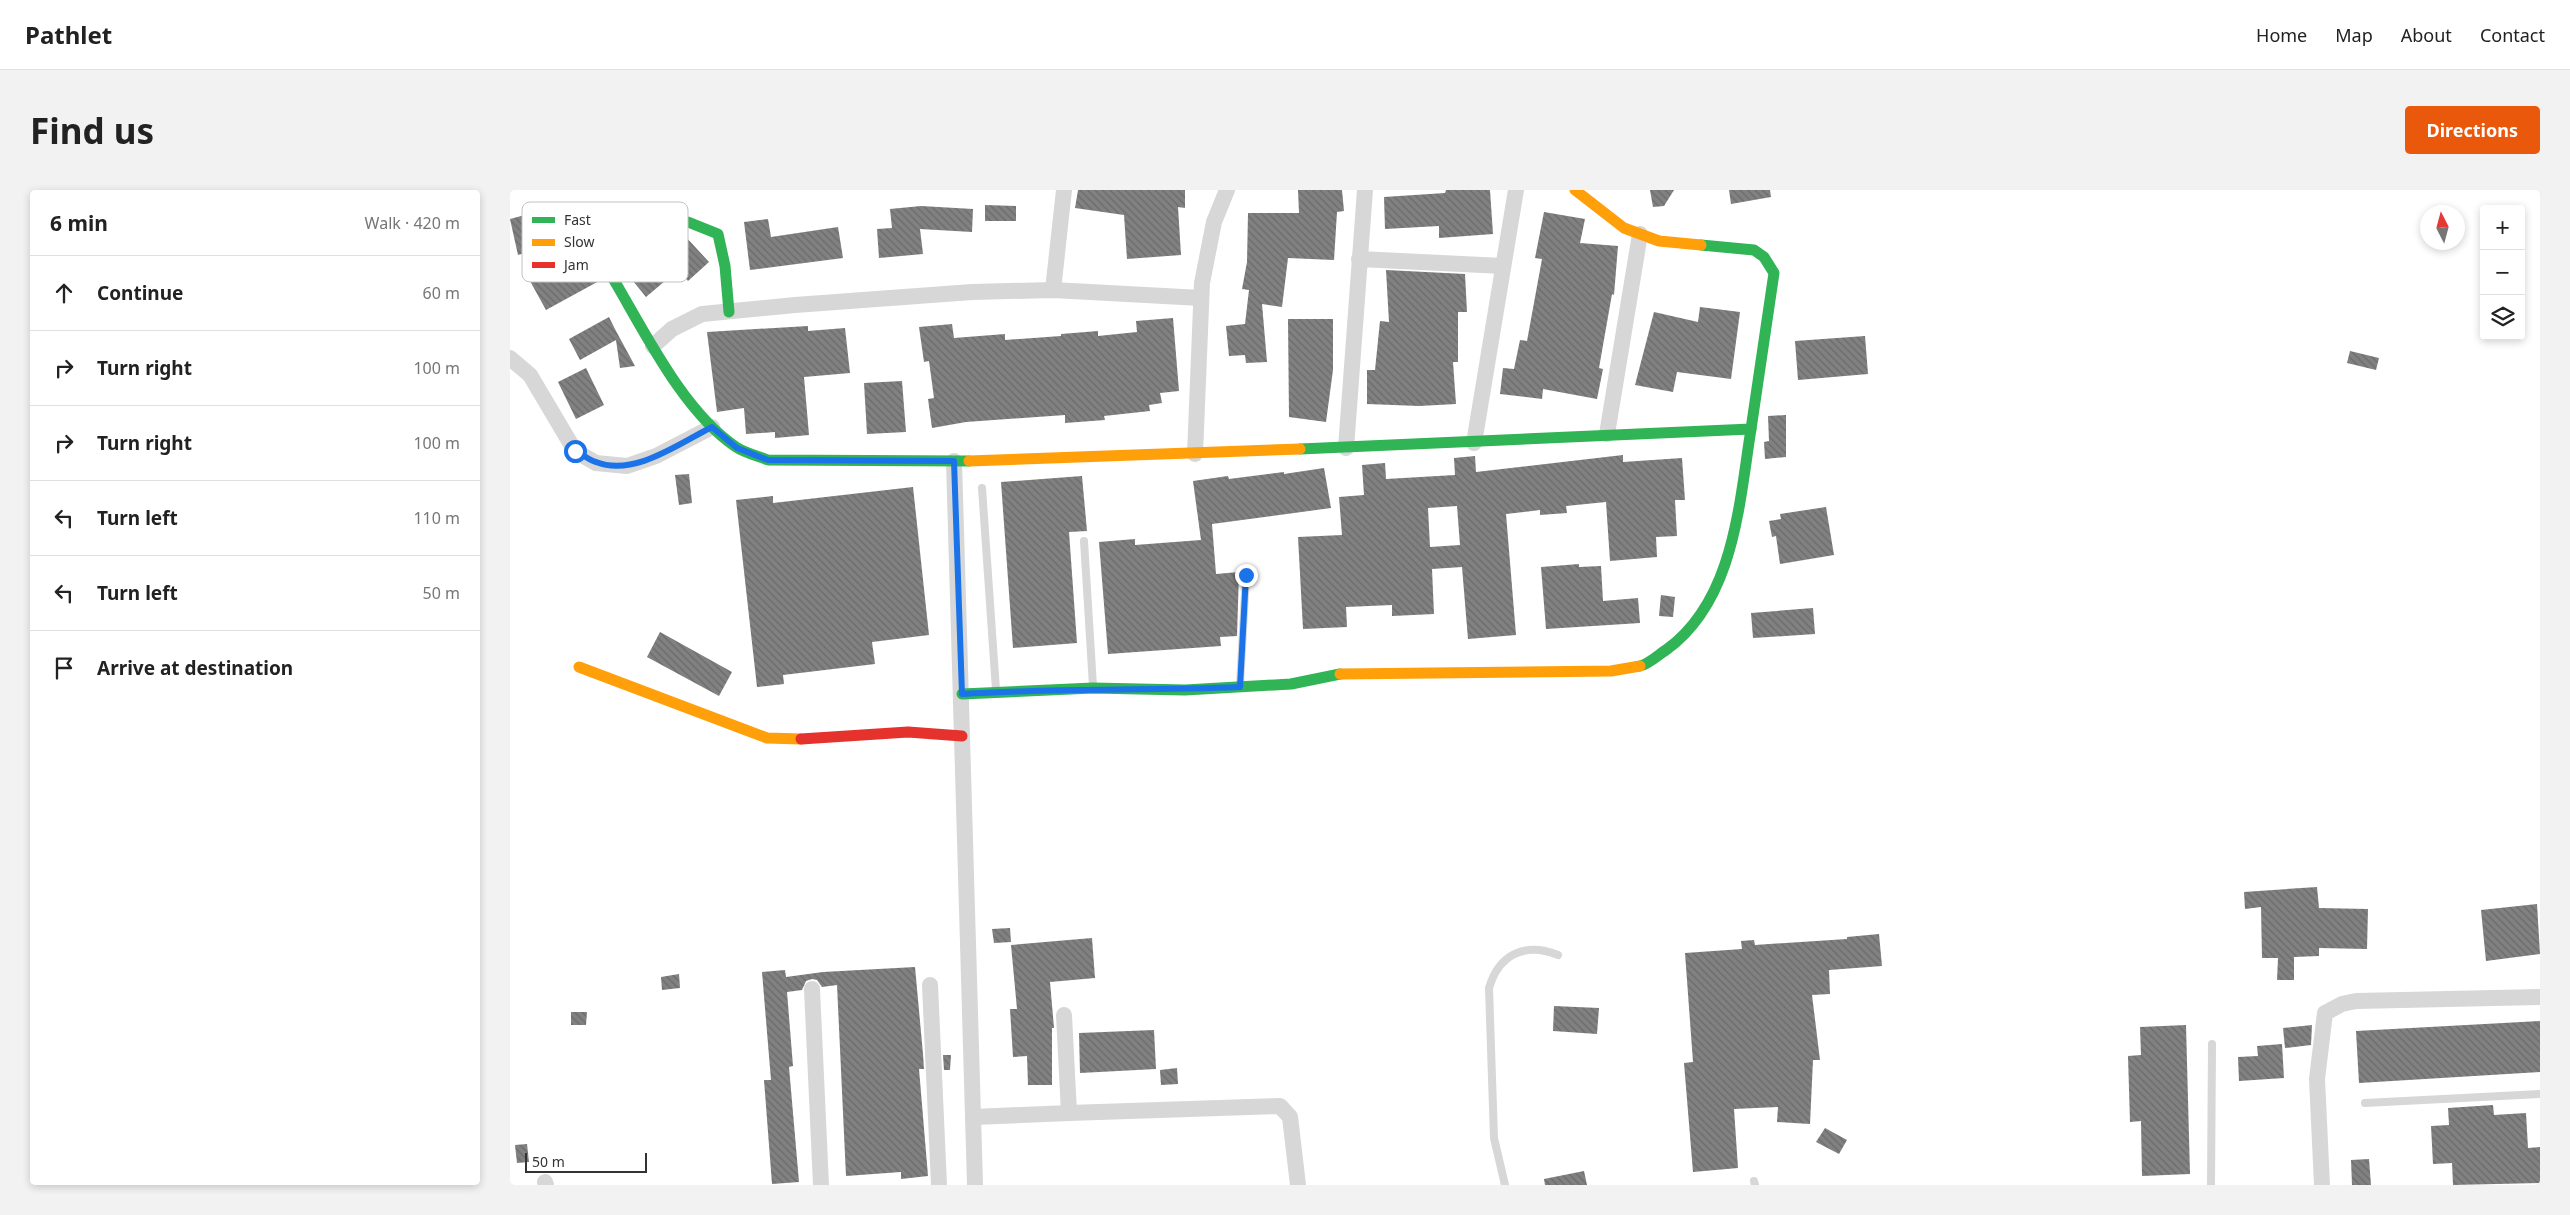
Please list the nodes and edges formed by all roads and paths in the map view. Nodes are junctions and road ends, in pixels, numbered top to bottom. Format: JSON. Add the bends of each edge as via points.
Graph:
{"nodes":[{"id":1,"x":1064,"y":190,"type":"edge"},
{"id":2,"x":1227,"y":190,"type":"edge"},
{"id":3,"x":1365,"y":190,"type":"edge"},
{"id":4,"x":1516,"y":190,"type":"edge"},
{"id":5,"x":1575,"y":190,"type":"edge"},
{"id":6,"x":688,"y":222,"type":"edge"},
{"id":7,"x":1640,"y":234,"type":"junction"},
{"id":8,"x":1359,"y":259,"type":"junction"},
{"id":9,"x":1503,"y":266,"type":"junction"},
{"id":10,"x":615,"y":282,"type":"edge"},
{"id":11,"x":1053,"y":290,"type":"junction"},
{"id":12,"x":1201,"y":298,"type":"junction"},
{"id":13,"x":729,"y":312,"type":"junction"},
{"id":14,"x":653,"y":346,"type":"junction"},
{"id":15,"x":510,"y":358,"type":"edge"},
{"id":16,"x":712,"y":427,"type":"junction"},
{"id":17,"x":1751,"y":428,"type":"junction"},
{"id":18,"x":1607,"y":434,"type":"junction"},
{"id":19,"x":1474,"y":443,"type":"junction"},
{"id":20,"x":1346,"y":448,"type":"junction"},
{"id":21,"x":1195,"y":454,"type":"junction"},
{"id":22,"x":954,"y":461,"type":"junction"},
{"id":23,"x":982,"y":488,"type":"dead end"},
{"id":24,"x":1084,"y":541,"type":"dead end"},
{"id":25,"x":1246,"y":575,"type":"dead end"},
{"id":26,"x":579,"y":668,"type":"dead end"},
{"id":27,"x":1240,"y":687,"type":"junction"},
{"id":28,"x":1093,"y":688,"type":"junction"},
{"id":29,"x":996,"y":692,"type":"junction"},
{"id":30,"x":962,"y":694,"type":"junction"},
{"id":31,"x":962,"y":736,"type":"junction"},
{"id":32,"x":1558,"y":955,"type":"dead end"},
{"id":33,"x":930,"y":985,"type":"dead end"},
{"id":34,"x":812,"y":989,"type":"dead end"},
{"id":35,"x":2540,"y":997,"type":"edge"},
{"id":36,"x":1064,"y":1015,"type":"dead end"},
{"id":37,"x":2212,"y":1044,"type":"dead end"},
{"id":38,"x":2540,"y":1094,"type":"edge"},
{"id":39,"x":2366,"y":1103,"type":"dead end"},
{"id":40,"x":1069,"y":1113,"type":"junction"},
{"id":41,"x":973,"y":1117,"type":"junction"},
{"id":42,"x":821,"y":1185,"type":"edge"},
{"id":43,"x":939,"y":1185,"type":"edge"},
{"id":44,"x":975,"y":1185,"type":"edge"},
{"id":45,"x":1298,"y":1185,"type":"edge"},
{"id":46,"x":1506,"y":1185,"type":"edge"},
{"id":47,"x":2210,"y":1185,"type":"edge"},
{"id":48,"x":2322,"y":1185,"type":"edge"}],
"edges":[{"from":1,"to":11,"type":"street"},
{"from":2,"to":12,"type":"street","via":[[1214,222]]},
{"from":3,"to":8,"type":"street"},
{"from":4,"to":9,"type":"street"},
{"from":5,"to":7,"type":"street","via":[[1624,228]]},
{"from":6,"to":13,"type":"street","via":[[718,234]]},
{"from":7,"to":17,"type":"street","via":[[1659,241],[1754,250],[1764,257],[1774,273]]},
{"from":7,"to":18,"type":"street"},
{"from":8,"to":9,"type":"street"},
{"from":8,"to":20,"type":"street"},
{"from":9,"to":19,"type":"street"},
{"from":10,"to":14,"type":"street"},
{"from":11,"to":12,"type":"street"},
{"from":11,"to":13,"type":"street","via":[[972,292]]},
{"from":12,"to":21,"type":"street"},
{"from":13,"to":14,"type":"street","via":[[702,314],[672,329]]},
{"from":14,"to":16,"type":"street","via":[[688,402]]},
{"from":15,"to":16,"type":"street","via":[[530,375],[575,451],[596,463],[627,466],[656,456]]},
{"from":16,"to":22,"type":"street","via":[[737,448],[768,460]]},
{"from":17,"to":18,"type":"street"},
{"from":17,"to":27,"type":"street","via":[[1733,542],[1712,595],[1682,638],[1644,665],[1601,671],[1410,676],[1346,673],[1291,684]]},
{"from":18,"to":19,"type":"street"},
{"from":19,"to":20,"type":"street"},
{"from":20,"to":21,"type":"street"},
{"from":21,"to":22,"type":"street"},
{"from":22,"to":30,"type":"street"},
{"from":23,"to":29,"type":"lane"},
{"from":24,"to":28,"type":"lane"},
{"from":25,"to":27,"type":"lane"},
{"from":26,"to":31,"type":"street","via":[[767,738],[908,732]]},
{"from":27,"to":28,"type":"street","via":[[1185,690]]},
{"from":28,"to":29,"type":"street"},
{"from":29,"to":30,"type":"street"},
{"from":30,"to":31,"type":"street"},
{"from":31,"to":41,"type":"street"},
{"from":32,"to":46,"type":"lane","via":[[1529,949],[1517,953],[1503,961],[1494,972],[1489,988],[1494,1138]]},
{"from":33,"to":43,"type":"street"},
{"from":34,"to":42,"type":"street"},
{"from":35,"to":48,"type":"street","via":[[2356,1001],[2325,1013],[2317,1079]]},
{"from":36,"to":40,"type":"street"},
{"from":37,"to":47,"type":"lane"},
{"from":38,"to":39,"type":"lane"},
{"from":40,"to":41,"type":"street"},
{"from":40,"to":45,"type":"street","via":[[1280,1106],[1290,1117]]},
{"from":41,"to":44,"type":"street"}]}
